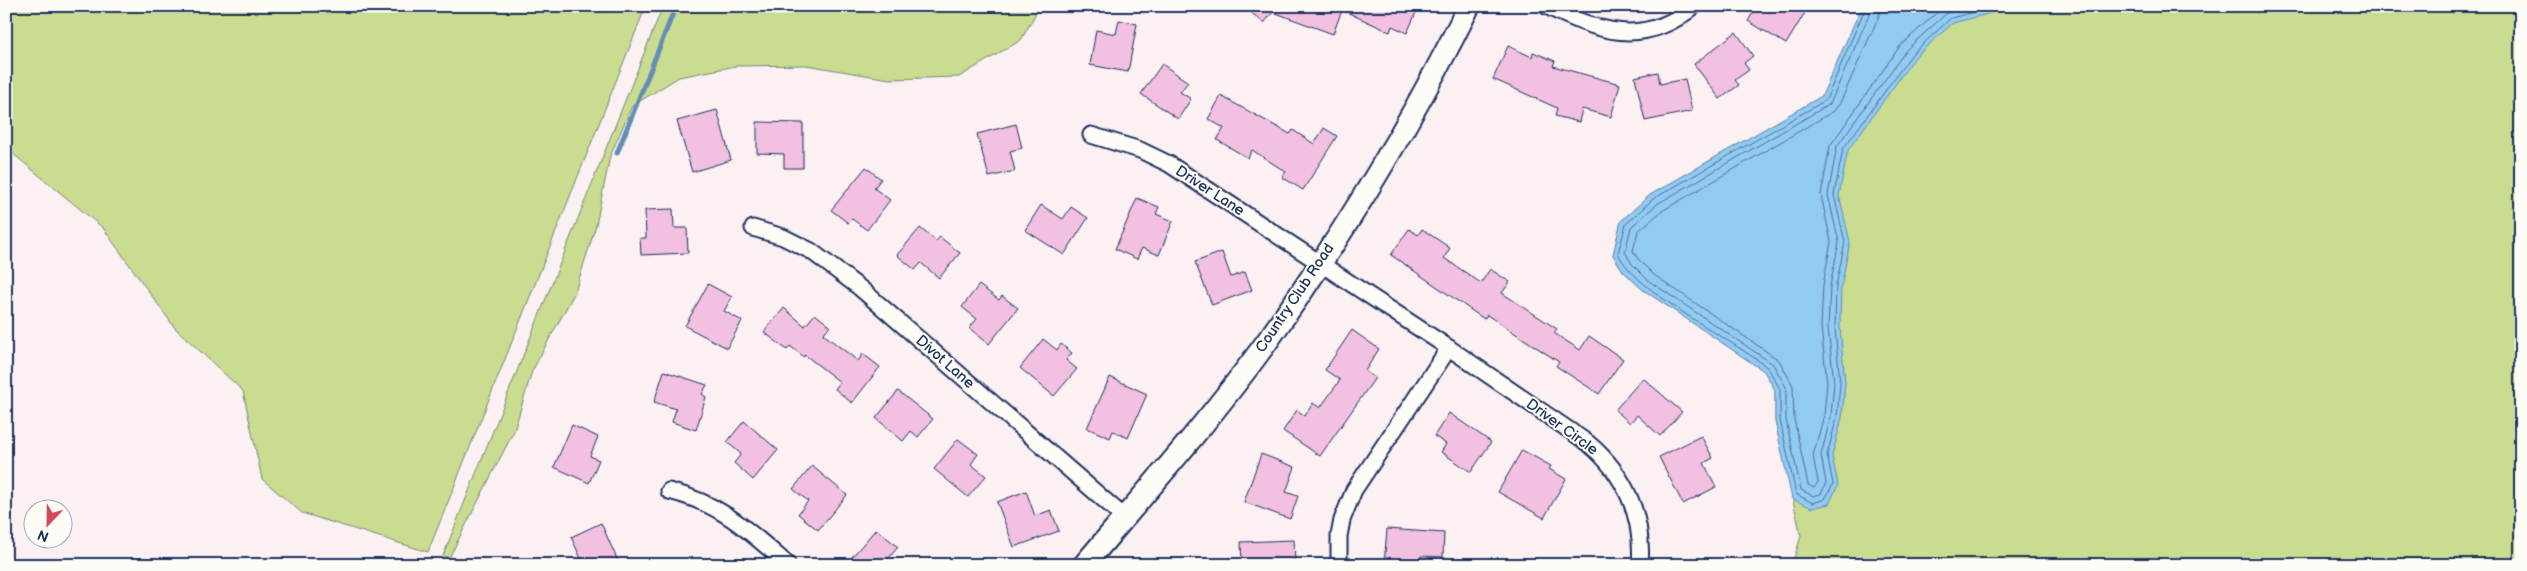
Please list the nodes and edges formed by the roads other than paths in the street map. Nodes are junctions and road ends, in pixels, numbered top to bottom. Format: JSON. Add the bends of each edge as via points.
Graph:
{"nodes":[{"id":1,"x":1469,"y":6,"type":"edge"},
{"id":2,"x":1546,"y":6,"type":"edge"},
{"id":3,"x":1694,"y":6,"type":"edge"},
{"id":4,"x":1091,"y":136,"type":"dead end"},
{"id":5,"x":752,"y":228,"type":"dead end"},
{"id":6,"x":1321,"y":263,"type":"junction"},
{"id":7,"x":1448,"y":348,"type":"junction"},
{"id":8,"x":669,"y":491,"type":"dead end"},
{"id":9,"x":1124,"y":517,"type":"junction"},
{"id":10,"x":788,"y":565,"type":"edge"},
{"id":11,"x":1084,"y":565,"type":"edge"},
{"id":12,"x":1339,"y":565,"type":"edge"},
{"id":13,"x":1640,"y":565,"type":"edge"}],
"edges":[{"from":1,"to":6,"type":"street","name":"Country Club Road","via":[[1389,152]]},
{"from":2,"to":3,"type":"street","via":[[1595,28],[1625,32],[1658,27]]},
{"from":4,"to":6,"type":"street","name":"Driver Lane","via":[[1140,150],[1169,164]]},
{"from":5,"to":9,"type":"street","name":"Divot Lane","via":[[782,237],[811,251],[860,288]]},
{"from":6,"to":7,"type":"street","name":"Driver Circle"},
{"from":6,"to":9,"type":"street","name":"Country Club Road","via":[[1266,343]]},
{"from":7,"to":12,"type":"street","via":[[1351,498],[1339,536]]},
{"from":7,"to":13,"type":"street","name":"Driver Circle","via":[[1588,443],[1608,462],[1624,484],[1635,509],[1640,536]]},
{"from":8,"to":10,"type":"street","via":[[707,503],[733,518]]},
{"from":9,"to":11,"type":"street","name":"Country Club Road"}]}
